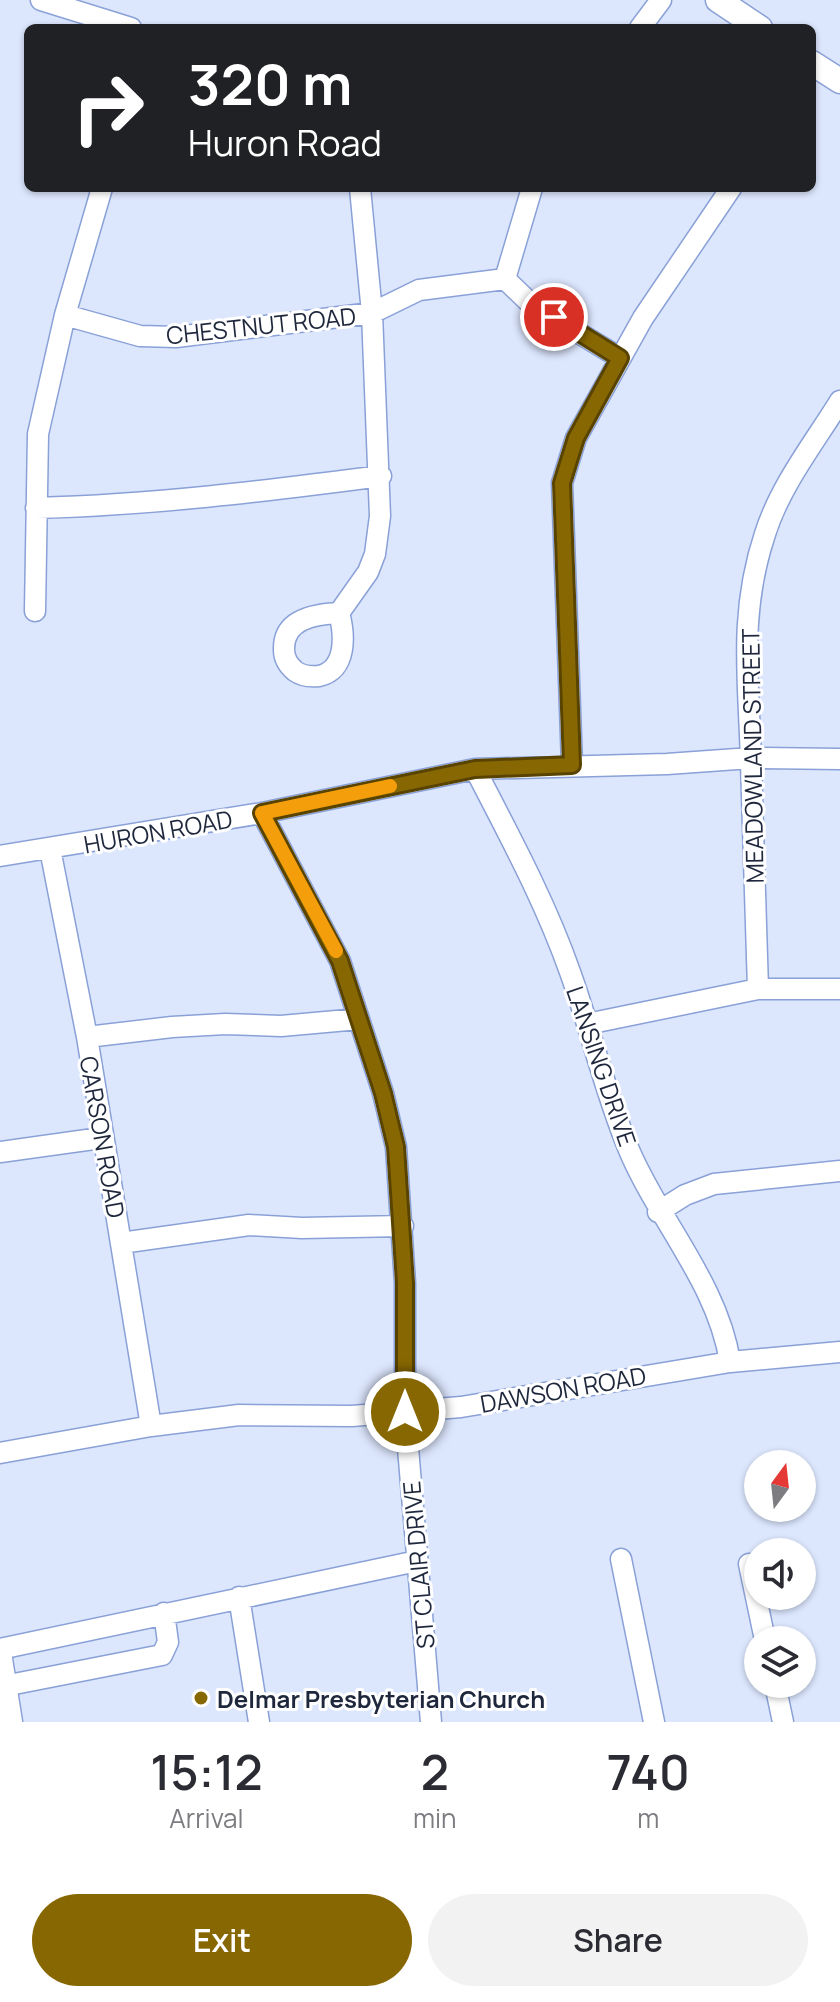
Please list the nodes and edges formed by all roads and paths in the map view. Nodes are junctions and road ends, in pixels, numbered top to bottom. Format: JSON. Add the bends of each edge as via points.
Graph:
{"nodes":[{"id":1,"x":41,"y":0,"type":"edge"},
{"id":2,"x":661,"y":0,"type":"edge"},
{"id":3,"x":718,"y":0,"type":"edge"},
{"id":4,"x":118,"y":24,"type":"edge"},
{"id":5,"x":643,"y":24,"type":"edge"},
{"id":6,"x":754,"y":24,"type":"edge"},
{"id":7,"x":816,"y":66,"type":"edge"},
{"id":8,"x":840,"y":81,"type":"edge"},
{"id":9,"x":101,"y":192,"type":"edge"},
{"id":10,"x":360,"y":192,"type":"edge"},
{"id":11,"x":531,"y":192,"type":"edge"},
{"id":12,"x":728,"y":192,"type":"edge"},
{"id":13,"x":505,"y":279,"type":"junction"},
{"id":14,"x":372,"y":313,"type":"junction"},
{"id":15,"x":65,"y":315,"type":"junction"},
{"id":16,"x":620,"y":358,"type":"junction"},
{"id":17,"x":840,"y":401,"type":"edge"},
{"id":18,"x":381,"y":476,"type":"junction"},
{"id":19,"x":36,"y":508,"type":"junction"},
{"id":20,"x":35,"y":611,"type":"dead end"},
{"id":21,"x":339,"y":613,"type":"dead end"},
{"id":22,"x":751,"y":758,"type":"junction"},
{"id":23,"x":840,"y":759,"type":"edge"},
{"id":24,"x":572,"y":765,"type":"junction"},
{"id":25,"x":475,"y":769,"type":"junction"},
{"id":26,"x":262,"y":813,"type":"junction"},
{"id":27,"x":50,"y":849,"type":"junction"},
{"id":28,"x":0,"y":856,"type":"edge"},
{"id":29,"x":758,"y":989,"type":"junction"},
{"id":30,"x":840,"y":989,"type":"edge"},
{"id":31,"x":359,"y":1019,"type":"junction"},
{"id":32,"x":587,"y":1024,"type":"junction"},
{"id":33,"x":87,"y":1037,"type":"junction"},
{"id":34,"x":101,"y":1138,"type":"junction"},
{"id":35,"x":0,"y":1152,"type":"edge"},
{"id":36,"x":840,"y":1171,"type":"edge"},
{"id":37,"x":658,"y":1212,"type":"junction"},
{"id":38,"x":403,"y":1226,"type":"junction"},
{"id":39,"x":121,"y":1243,"type":"junction"},
{"id":40,"x":840,"y":1352,"type":"edge"},
{"id":41,"x":730,"y":1362,"type":"junction"},
{"id":42,"x":405,"y":1412,"type":"junction"},
{"id":43,"x":151,"y":1426,"type":"junction"},
{"id":44,"x":0,"y":1453,"type":"edge"},
{"id":45,"x":621,"y":1559,"type":"dead end"},
{"id":46,"x":417,"y":1561,"type":"junction"},
{"id":47,"x":239,"y":1597,"type":"junction"},
{"id":48,"x":164,"y":1613,"type":"junction"},
{"id":49,"x":0,"y":1649,"type":"edge"},
{"id":50,"x":0,"y":1659,"type":"edge"},
{"id":51,"x":4,"y":1686,"type":"junction"},
{"id":52,"x":778,"y":1698,"type":"edge"},
{"id":53,"x":10,"y":1722,"type":"edge"},
{"id":54,"x":259,"y":1722,"type":"edge"},
{"id":55,"x":431,"y":1722,"type":"edge"},
{"id":56,"x":654,"y":1722,"type":"edge"},
{"id":57,"x":783,"y":1722,"type":"edge"}],
"edges":[{"from":1,"to":4,"type":"street"},
{"from":2,"to":5,"type":"street"},
{"from":3,"to":6,"type":"main road"},
{"from":7,"to":8,"type":"main road"},
{"from":9,"to":15,"type":"street"},
{"from":10,"to":14,"type":"street"},
{"from":11,"to":13,"type":"street"},
{"from":12,"to":16,"type":"street"},
{"from":13,"to":14,"type":"street","name":"CHESTNUT ROAD","via":[[419,290]]},
{"from":13,"to":16,"type":"street","via":[[531,304]]},
{"from":14,"to":15,"type":"street","name":"CHESTNUT ROAD","via":[[176,337],[140,336]]},
{"from":14,"to":18,"type":"street"},
{"from":15,"to":19,"type":"street","via":[[38,434]]},
{"from":16,"to":24,"type":"street","via":[[576,438],[562,483]]},
{"from":17,"to":22,"type":"street","name":"MEADOWLAND STREET","via":[[766,529],[754,571],[745,660]]},
{"from":18,"to":19,"type":"street","via":[[227,496]]},
{"from":18,"to":21,"type":"street","via":[[375,554]]},
{"from":19,"to":20,"type":"street"},
{"from":22,"to":23,"type":"street","name":"HURON ROAD"},
{"from":22,"to":24,"type":"street","name":"HURON ROAD"},
{"from":22,"to":29,"type":"street","name":"MEADOWLAND STREET"},
{"from":24,"to":25,"type":"street","name":"HURON ROAD"},
{"from":25,"to":26,"type":"street","name":"HURON ROAD"},
{"from":25,"to":32,"type":"street","name":"LANSING DRIVE","via":[[536,889]]},
{"from":26,"to":27,"type":"street","name":"HURON ROAD"},
{"from":26,"to":31,"type":"street","name":"ST CLAIR DRIVE","via":[[340,961]]},
{"from":27,"to":28,"type":"street","name":"HURON ROAD"},
{"from":27,"to":33,"type":"street","name":"CARSON ROAD"},
{"from":29,"to":30,"type":"street"},
{"from":29,"to":32,"type":"street"},
{"from":31,"to":33,"type":"street","via":[[172,1027]]},
{"from":31,"to":38,"type":"street","name":"ST CLAIR DRIVE","via":[[396,1147]]},
{"from":32,"to":37,"type":"street","name":"LANSING DRIVE","via":[[628,1148]]},
{"from":33,"to":34,"type":"street","name":"CARSON ROAD"},
{"from":34,"to":35,"type":"street"},
{"from":34,"to":39,"type":"street","name":"CARSON ROAD"},
{"from":36,"to":37,"type":"street","via":[[714,1184]]},
{"from":37,"to":41,"type":"street","name":"LANSING DRIVE","via":[[713,1307]]},
{"from":38,"to":39,"type":"street","via":[[249,1225]]},
{"from":38,"to":42,"type":"street","name":"ST CLAIR DRIVE"},
{"from":39,"to":43,"type":"street","name":"CARSON ROAD"},
{"from":40,"to":41,"type":"street","name":"DAWSON ROAD"},
{"from":41,"to":42,"type":"street","name":"DAWSON ROAD"},
{"from":42,"to":43,"type":"street","name":"DAWSON ROAD","via":[[239,1415]]},
{"from":42,"to":46,"type":"street","name":"ST CLAIR DRIVE"},
{"from":43,"to":44,"type":"street","name":"DAWSON ROAD"},
{"from":45,"to":56,"type":"street"},
{"from":46,"to":47,"type":"street"},
{"from":46,"to":55,"type":"street","name":"ST CLAIR DRIVE"},
{"from":47,"to":48,"type":"street"},
{"from":47,"to":54,"type":"street"},
{"from":48,"to":49,"type":"street"},
{"from":48,"to":51,"type":"street","via":[[168,1642],[162,1655]]},
{"from":50,"to":51,"type":"main road"},
{"from":51,"to":53,"type":"main road"},
{"from":52,"to":57,"type":"street"}]}
